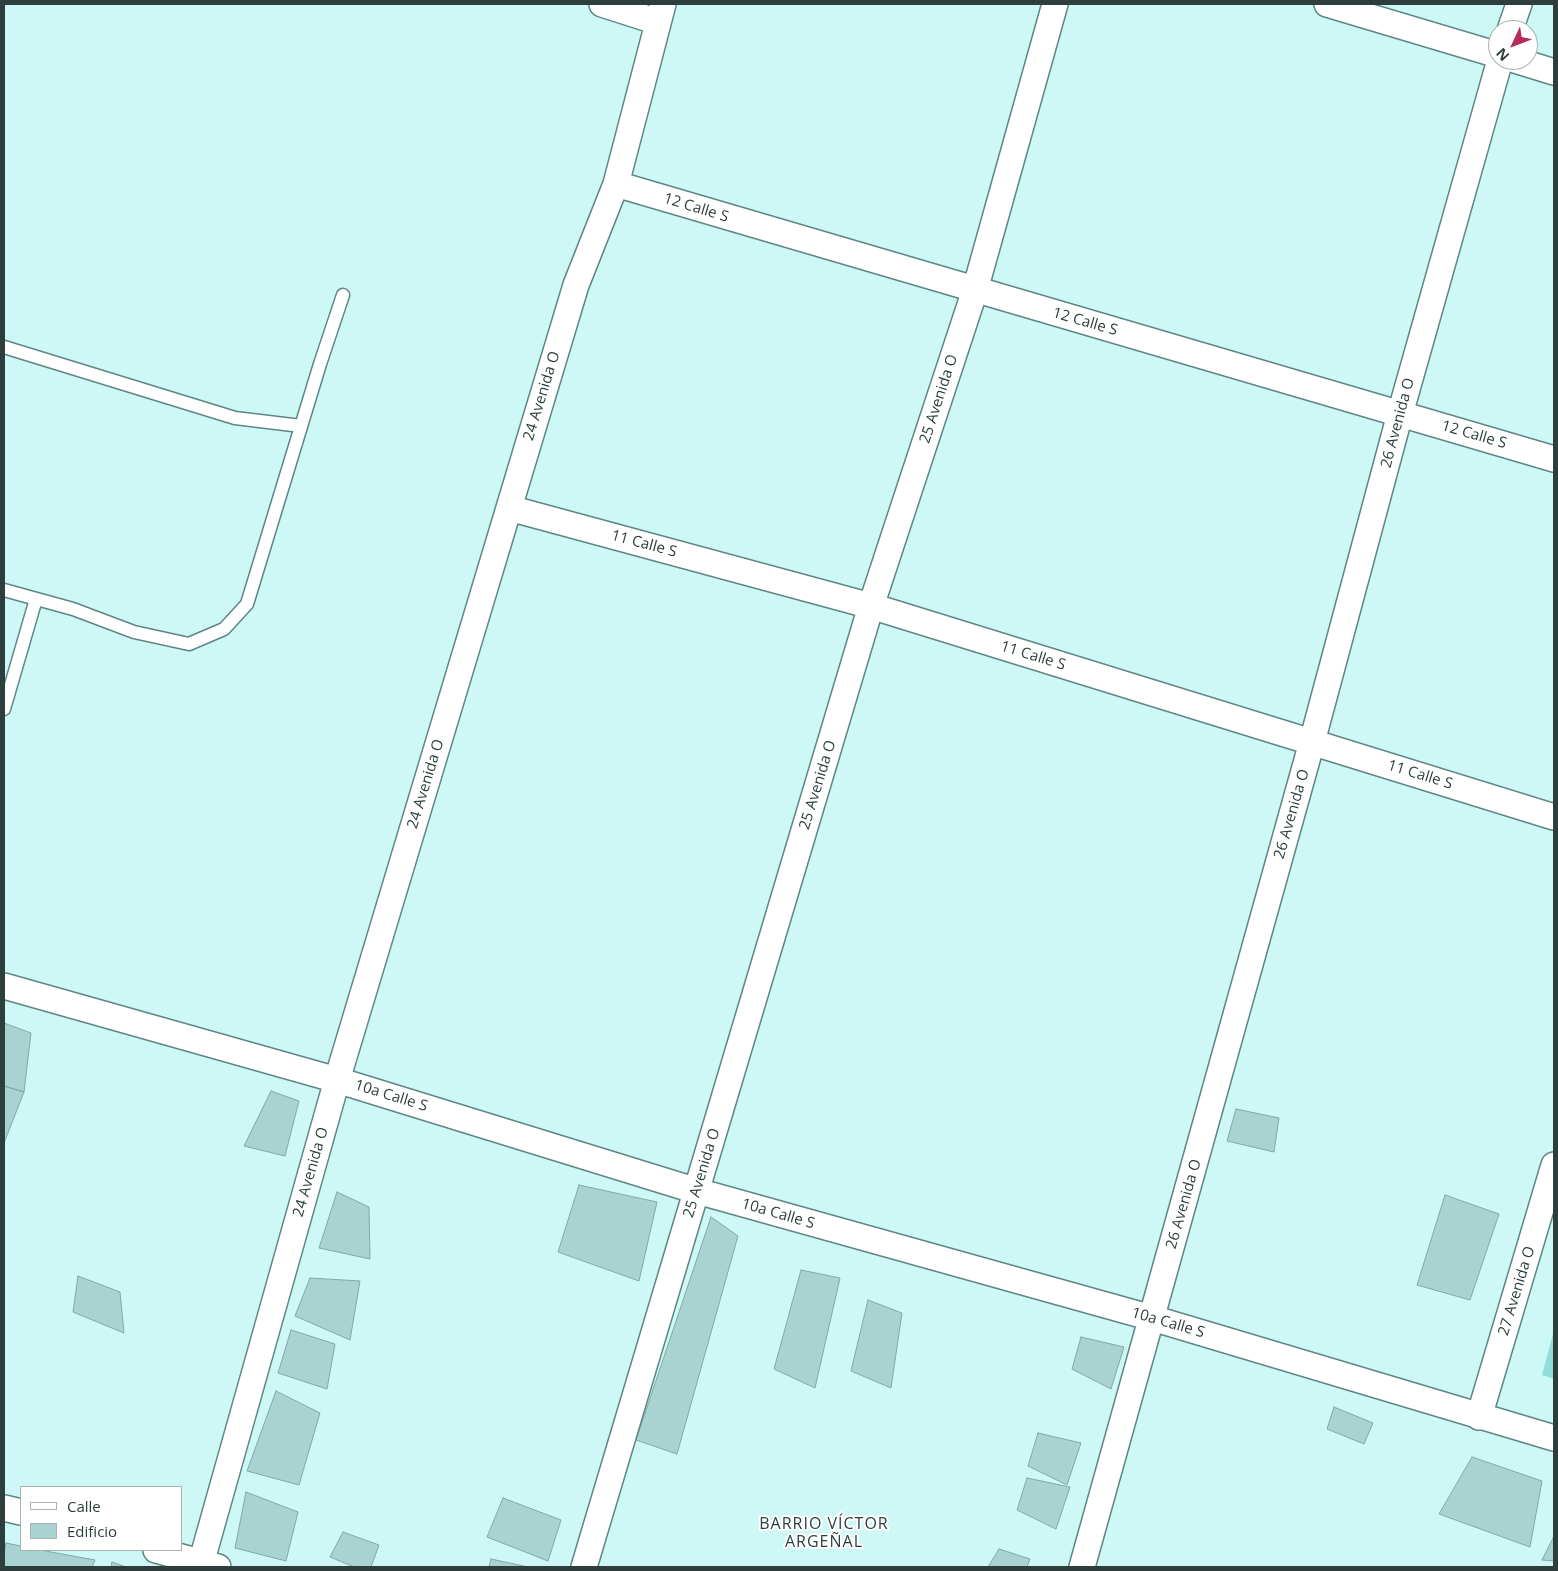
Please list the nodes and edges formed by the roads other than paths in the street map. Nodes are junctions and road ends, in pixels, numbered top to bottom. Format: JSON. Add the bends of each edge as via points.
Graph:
{"nodes":[{"id":1,"x":602,"y":4,"type":"edge"},
{"id":2,"x":1055,"y":4,"type":"edge"},
{"id":3,"x":1327,"y":4,"type":"edge"},
{"id":4,"x":1519,"y":4,"type":"edge"},
{"id":5,"x":661,"y":13,"type":"edge"},
{"id":6,"x":1513,"y":20,"type":"edge"},
{"id":7,"x":1488,"y":52,"type":"edge"},
{"id":8,"x":1538,"y":67,"type":"edge"},
{"id":9,"x":1497,"y":70,"type":"edge"},
{"id":10,"x":1554,"y":72,"type":"edge"},
{"id":11,"x":616,"y":184,"type":"junction"},
{"id":12,"x":975,"y":290,"type":"junction"},
{"id":13,"x":343,"y":295,"type":"dead end"},
{"id":14,"x":4,"y":347,"type":"edge"},
{"id":15,"x":1400,"y":414,"type":"junction"},
{"id":16,"x":301,"y":426,"type":"junction"},
{"id":17,"x":1554,"y":459,"type":"edge"},
{"id":18,"x":509,"y":508,"type":"junction"},
{"id":19,"x":4,"y":590,"type":"edge"},
{"id":20,"x":36,"y":599,"type":"junction"},
{"id":21,"x":871,"y":606,"type":"junction"},
{"id":22,"x":4,"y":709,"type":"edge"},
{"id":23,"x":1312,"y":742,"type":"junction"},
{"id":24,"x":1554,"y":817,"type":"edge"},
{"id":25,"x":4,"y":986,"type":"edge"},
{"id":26,"x":337,"y":1080,"type":"junction"},
{"id":27,"x":1554,"y":1164,"type":"edge"},
{"id":28,"x":697,"y":1191,"type":"junction"},
{"id":29,"x":1152,"y":1318,"type":"junction"},
{"id":30,"x":1480,"y":1417,"type":"junction"},
{"id":31,"x":1554,"y":1438,"type":"edge"},
{"id":32,"x":4,"y":1508,"type":"edge"},
{"id":33,"x":20,"y":1512,"type":"edge"},
{"id":34,"x":159,"y":1551,"type":"edge"},
{"id":35,"x":206,"y":1565,"type":"edge"},
{"id":36,"x":584,"y":1567,"type":"edge"},
{"id":37,"x":1082,"y":1567,"type":"edge"}],
"edges":[{"from":1,"to":5,"type":"street"},
{"from":2,"to":12,"type":"street","name":"25 Avenida O"},
{"from":3,"to":7,"type":"street"},
{"from":4,"to":6,"type":"street"},
{"from":5,"to":11,"type":"street","name":"24 Avenida O"},
{"from":8,"to":10,"type":"street"},
{"from":9,"to":15,"type":"street","name":"26 Avenida O"},
{"from":11,"to":12,"type":"street","name":"12 Calle S"},
{"from":11,"to":18,"type":"street","name":"24 Avenida O","via":[[576,286]]},
{"from":12,"to":15,"type":"street","name":"12 Calle S"},
{"from":12,"to":21,"type":"street","name":"25 Avenida O"},
{"from":13,"to":16,"type":"lane"},
{"from":14,"to":16,"type":"lane","via":[[235,418]]},
{"from":15,"to":17,"type":"street","name":"12 Calle S"},
{"from":15,"to":23,"type":"street","name":"26 Avenida O"},
{"from":16,"to":20,"type":"lane","via":[[247,604],[224,629],[189,644],[134,632]]},
{"from":18,"to":21,"type":"street","name":"11 Calle S"},
{"from":18,"to":26,"type":"street","name":"24 Avenida O"},
{"from":19,"to":20,"type":"lane"},
{"from":20,"to":22,"type":"lane"},
{"from":21,"to":23,"type":"street","name":"11 Calle S"},
{"from":21,"to":28,"type":"street","name":"25 Avenida O"},
{"from":23,"to":24,"type":"street","name":"11 Calle S"},
{"from":23,"to":29,"type":"street","name":"26 Avenida O"},
{"from":25,"to":26,"type":"street","name":"10a Calle S"},
{"from":26,"to":28,"type":"street","name":"10a Calle S"},
{"from":26,"to":35,"type":"street","name":"24 Avenida O"},
{"from":27,"to":30,"type":"street","name":"27 Avenida O"},
{"from":28,"to":29,"type":"street","name":"10a Calle S"},
{"from":28,"to":36,"type":"street","name":"25 Avenida O"},
{"from":29,"to":30,"type":"street","name":"10a Calle S"},
{"from":29,"to":37,"type":"street","name":"26 Avenida O"},
{"from":30,"to":31,"type":"street","name":"10a Calle S"},
{"from":32,"to":33,"type":"street"},
{"from":34,"to":35,"type":"street"}]}
